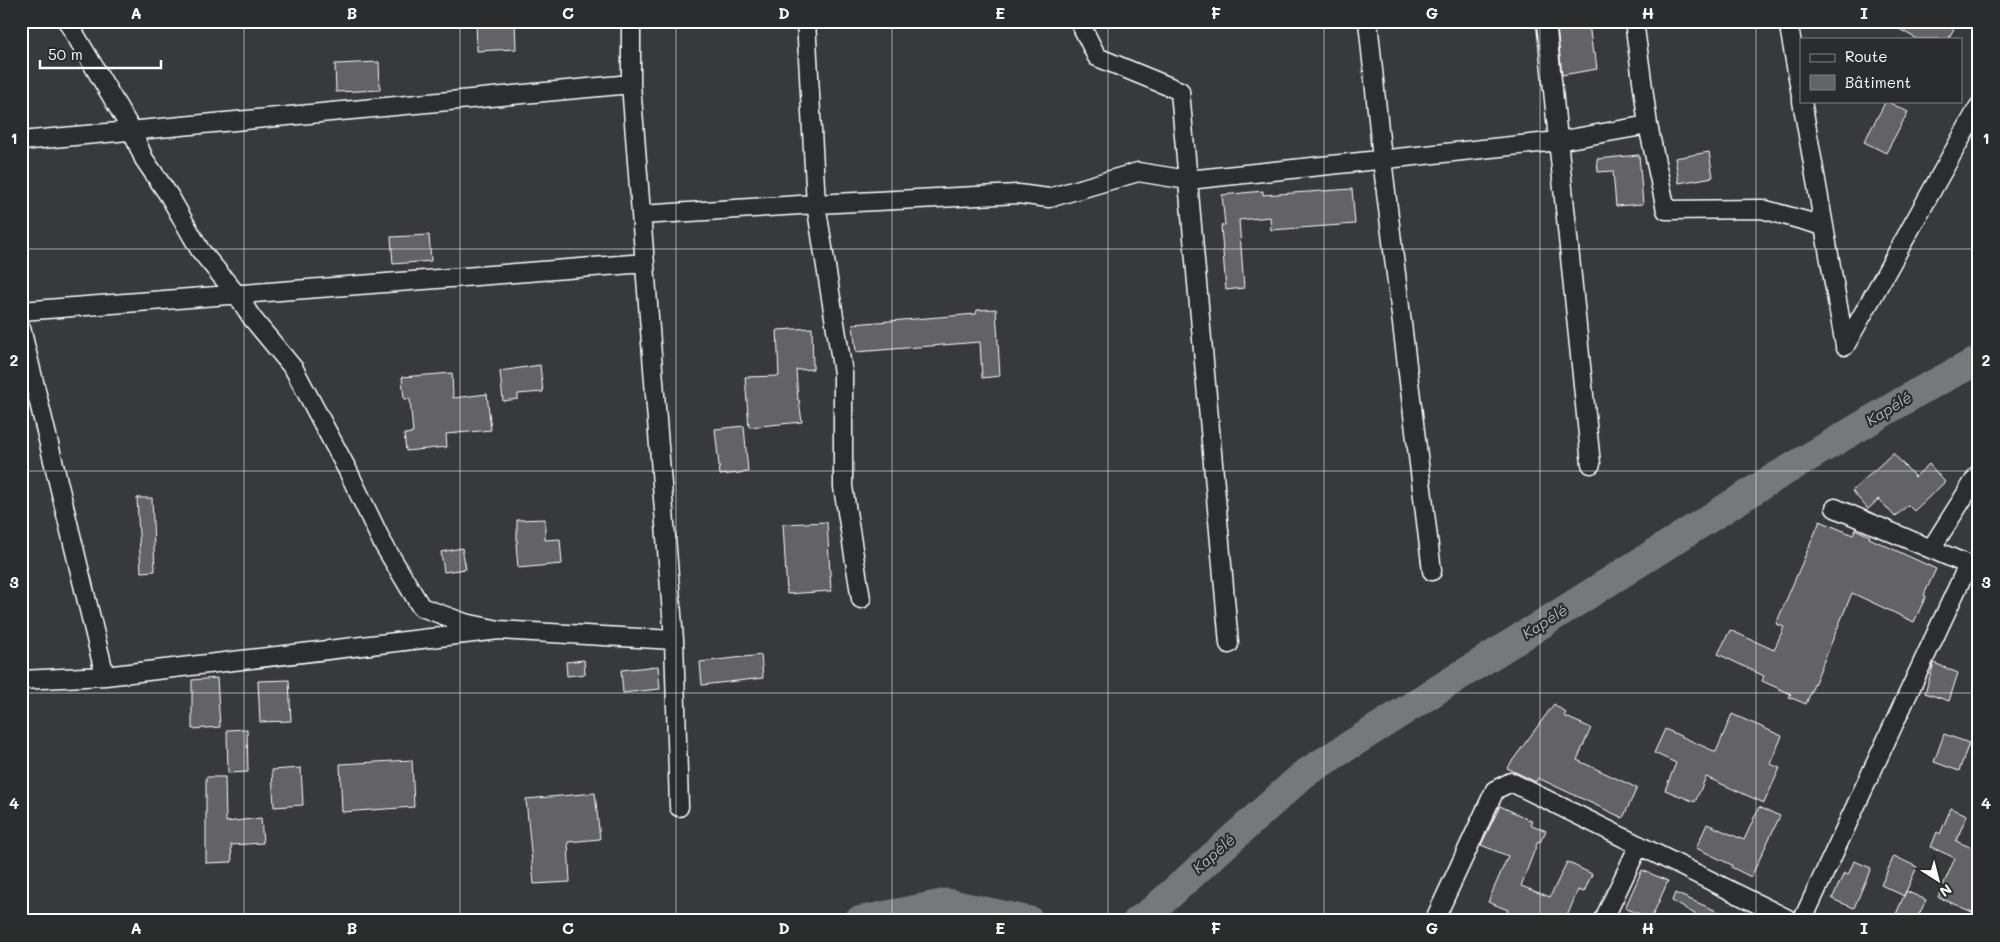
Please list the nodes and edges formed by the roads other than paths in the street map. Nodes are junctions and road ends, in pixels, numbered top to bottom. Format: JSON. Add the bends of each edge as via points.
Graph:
{"nodes":[{"id":1,"x":67,"y":21,"type":"edge"},
{"id":2,"x":632,"y":21,"type":"edge"},
{"id":3,"x":806,"y":21,"type":"edge"},
{"id":4,"x":1079,"y":21,"type":"edge"},
{"id":5,"x":1368,"y":21,"type":"edge"},
{"id":6,"x":1546,"y":21,"type":"edge"},
{"id":7,"x":1634,"y":21,"type":"edge"},
{"id":8,"x":1788,"y":21,"type":"edge"},
{"id":9,"x":632,"y":84,"type":"junction"},
{"id":10,"x":1800,"y":89,"type":"edge"},
{"id":11,"x":1802,"y":102,"type":"edge"},
{"id":12,"x":1979,"y":106,"type":"edge"},
{"id":13,"x":1648,"y":125,"type":"junction"},
{"id":14,"x":132,"y":131,"type":"junction"},
{"id":15,"x":21,"y":141,"type":"edge"},
{"id":16,"x":1558,"y":141,"type":"junction"},
{"id":17,"x":1382,"y":159,"type":"junction"},
{"id":18,"x":1188,"y":180,"type":"junction"},
{"id":19,"x":816,"y":204,"type":"junction"},
{"id":20,"x":642,"y":215,"type":"junction"},
{"id":21,"x":1824,"y":226,"type":"junction"},
{"id":22,"x":645,"y":263,"type":"junction"},
{"id":23,"x":237,"y":294,"type":"junction"},
{"id":24,"x":21,"y":311,"type":"edge"},
{"id":25,"x":21,"y":328,"type":"edge"},
{"id":26,"x":1591,"y":464,"type":"dead end"},
{"id":27,"x":1979,"y":473,"type":"edge"},
{"id":28,"x":1835,"y":508,"type":"dead end"},
{"id":29,"x":1931,"y":549,"type":"junction"},
{"id":30,"x":1974,"y":567,"type":"edge"},
{"id":31,"x":1432,"y":571,"type":"dead end"},
{"id":32,"x":861,"y":599,"type":"dead end"},
{"id":33,"x":499,"y":630,"type":"junction"},
{"id":34,"x":674,"y":640,"type":"junction"},
{"id":35,"x":1229,"y":644,"type":"dead end"},
{"id":36,"x":105,"y":676,"type":"junction"},
{"id":37,"x":21,"y":680,"type":"edge"},
{"id":38,"x":679,"y":807,"type":"dead end"},
{"id":39,"x":1639,"y":845,"type":"junction"},
{"id":40,"x":1434,"y":921,"type":"edge"},
{"id":41,"x":1603,"y":921,"type":"edge"},
{"id":42,"x":1792,"y":921,"type":"edge"},
{"id":43,"x":1802,"y":921,"type":"edge"}],
"edges":[{"from":1,"to":14,"type":"street"},
{"from":2,"to":9,"type":"street"},
{"from":3,"to":19,"type":"street"},
{"from":4,"to":18,"type":"street","via":[[1097,57],[1180,91]]},
{"from":5,"to":17,"type":"street"},
{"from":6,"to":16,"type":"street"},
{"from":7,"to":13,"type":"street"},
{"from":8,"to":10,"type":"street"},
{"from":9,"to":14,"type":"street"},
{"from":9,"to":20,"type":"street"},
{"from":11,"to":21,"type":"street"},
{"from":12,"to":21,"type":"street","via":[[1845,346]]},
{"from":13,"to":16,"type":"street"},
{"from":13,"to":21,"type":"street","via":[[1666,210],[1762,209]]},
{"from":14,"to":15,"type":"street"},
{"from":14,"to":23,"type":"street","via":[[144,159],[200,250]]},
{"from":16,"to":17,"type":"street"},
{"from":16,"to":26,"type":"street"},
{"from":17,"to":18,"type":"street"},
{"from":17,"to":31,"type":"street"},
{"from":18,"to":19,"type":"street","via":[[1138,172],[1049,198],[1018,194]]},
{"from":18,"to":35,"type":"street"},
{"from":19,"to":20,"type":"street"},
{"from":19,"to":32,"type":"street","via":[[843,373],[843,487]]},
{"from":20,"to":22,"type":"street"},
{"from":22,"to":23,"type":"street"},
{"from":22,"to":34,"type":"street"},
{"from":23,"to":24,"type":"street"},
{"from":23,"to":33,"type":"street","via":[[252,318],[294,369],[382,542],[421,607],[465,623]]},
{"from":25,"to":36,"type":"street"},
{"from":27,"to":29,"type":"street"},
{"from":28,"to":29,"type":"street"},
{"from":29,"to":30,"type":"street"},
{"from":30,"to":43,"type":"street"},
{"from":33,"to":34,"type":"street"},
{"from":33,"to":36,"type":"street"},
{"from":34,"to":38,"type":"street"},
{"from":36,"to":37,"type":"street"},
{"from":39,"to":40,"type":"street","via":[[1511,782],[1495,790]]},
{"from":39,"to":41,"type":"street"},
{"from":39,"to":42,"type":"street"}]}
